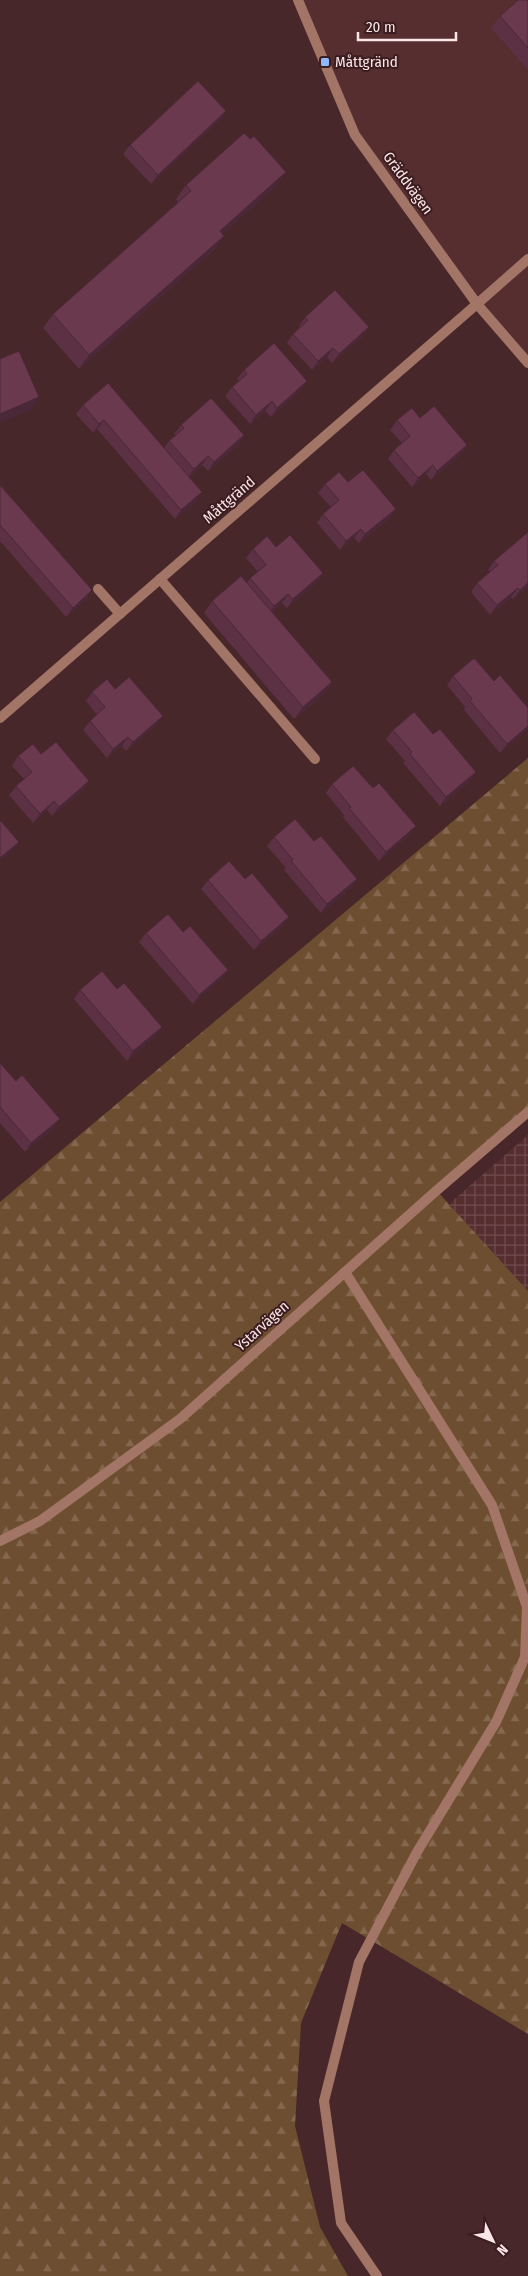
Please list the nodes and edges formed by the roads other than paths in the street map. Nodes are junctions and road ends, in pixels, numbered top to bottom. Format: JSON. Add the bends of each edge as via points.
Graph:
{"nodes":[{"id":1,"x":298,"y":0,"type":"edge"},
{"id":2,"x":528,"y":259,"type":"edge"},
{"id":3,"x":477,"y":304,"type":"junction"},
{"id":4,"x":528,"y":363,"type":"edge"},
{"id":5,"x":160,"y":579,"type":"junction"},
{"id":6,"x":98,"y":589,"type":"dead end"},
{"id":7,"x":120,"y":614,"type":"junction"},
{"id":8,"x":0,"y":718,"type":"edge"},
{"id":9,"x":315,"y":759,"type":"dead end"},
{"id":10,"x":528,"y":1112,"type":"edge"},
{"id":11,"x":345,"y":1272,"type":"junction"},
{"id":12,"x":0,"y":1541,"type":"edge"},
{"id":13,"x":377,"y":2276,"type":"edge"}],
"edges":[{"from":1,"to":3,"type":"street","name":"Gräddvägen","via":[[355,135]]},
{"from":2,"to":3,"type":"street","name":"Måttgränd"},
{"from":3,"to":4,"type":"street","name":"Gräddvägen"},
{"from":3,"to":5,"type":"street","name":"Måttgränd"},
{"from":5,"to":7,"type":"street","name":"Måttgränd"},
{"from":5,"to":9,"type":"street"},
{"from":6,"to":7,"type":"street"},
{"from":7,"to":8,"type":"street","name":"Måttgränd"},
{"from":10,"to":11,"type":"street","name":"Ystarvägen"},
{"from":11,"to":12,"type":"street","name":"Ystarvägen","via":[[180,1419],[40,1521]]},
{"from":11,"to":13,"type":"street","via":[[492,1505],[527,1607],[525,1657],[496,1722],[417,1852],[359,1962],[324,2101],[340,2223]]}]}
